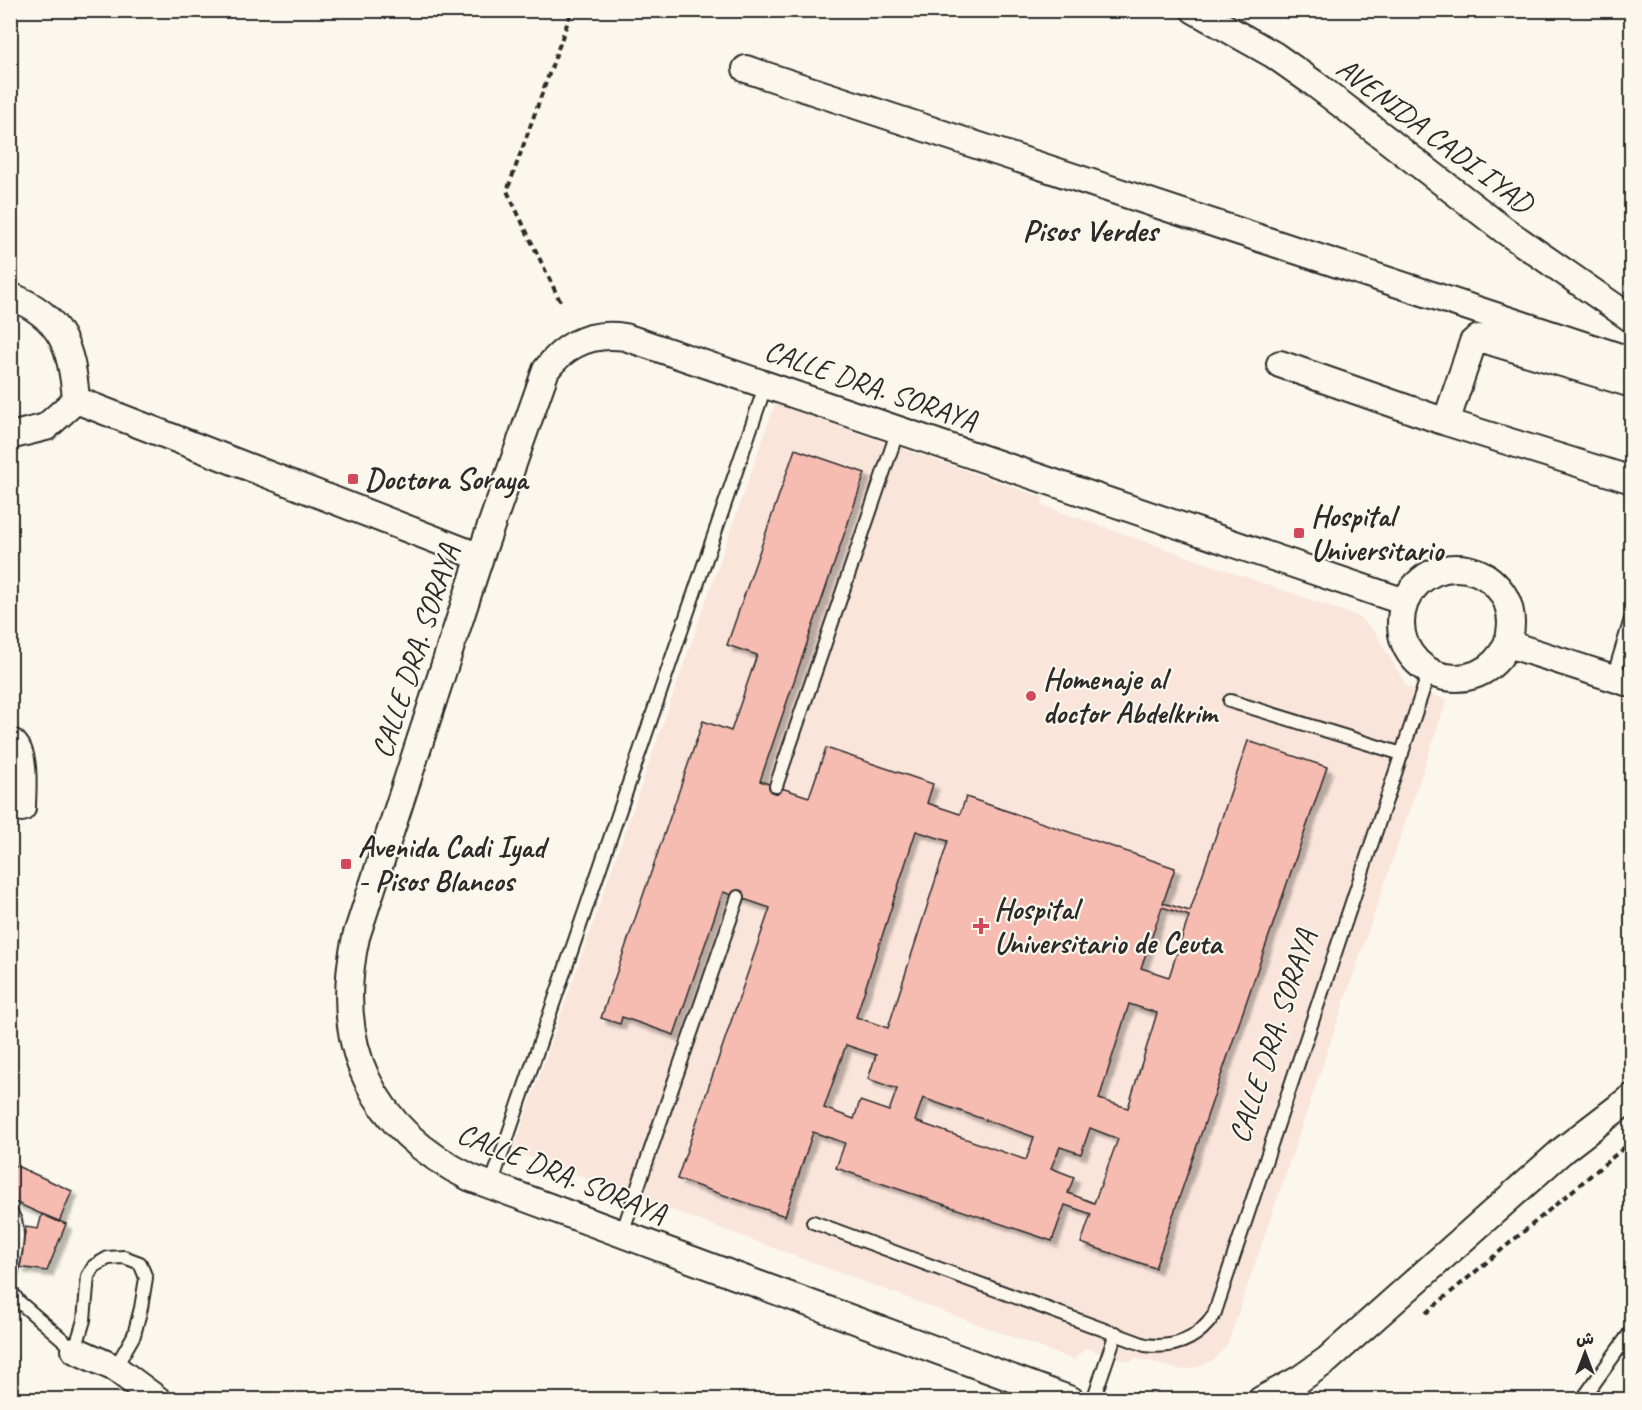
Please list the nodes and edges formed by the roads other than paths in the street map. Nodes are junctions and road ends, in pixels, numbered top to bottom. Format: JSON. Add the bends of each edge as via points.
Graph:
{"nodes":[{"id":1,"x":1194,"y":10,"type":"edge"},
{"id":2,"x":746,"y":69,"type":"dead end"},
{"id":3,"x":10,"y":296,"type":"edge"},
{"id":4,"x":1632,"y":318,"type":"edge"},
{"id":5,"x":1632,"y":361,"type":"edge"},
{"id":6,"x":1280,"y":364,"type":"dead end"},
{"id":7,"x":766,"y":384,"type":"junction"},
{"id":8,"x":1632,"y":384,"type":"edge"},
{"id":9,"x":76,"y":400,"type":"junction"},
{"id":10,"x":1446,"y":422,"type":"junction"},
{"id":11,"x":898,"y":430,"type":"junction"},
{"id":12,"x":10,"y":436,"type":"edge"},
{"id":13,"x":1632,"y":480,"type":"edge"},
{"id":14,"x":480,"y":557,"type":"junction"},
{"id":15,"x":1405,"y":602,"type":"junction"},
{"id":16,"x":1631,"y":619,"type":"edge"},
{"id":17,"x":1508,"y":644,"type":"junction"},
{"id":18,"x":1429,"y":672,"type":"junction"},
{"id":19,"x":1622,"y":681,"type":"edge"},
{"id":20,"x":1230,"y":701,"type":"dead end"},
{"id":21,"x":10,"y":741,"type":"edge"},
{"id":22,"x":1402,"y":754,"type":"junction"},
{"id":23,"x":776,"y":786,"type":"dead end"},
{"id":24,"x":22,"y":808,"type":"dead end"},
{"id":25,"x":738,"y":897,"type":"dead end"},
{"id":26,"x":1632,"y":1096,"type":"edge"},
{"id":27,"x":491,"y":1185,"type":"junction"},
{"id":28,"x":10,"y":1212,"type":"edge"},
{"id":29,"x":813,"y":1222,"type":"dead end"},
{"id":30,"x":622,"y":1233,"type":"junction"},
{"id":31,"x":10,"y":1281,"type":"edge"},
{"id":32,"x":10,"y":1289,"type":"edge"},
{"id":33,"x":1632,"y":1330,"type":"edge"},
{"id":34,"x":1116,"y":1333,"type":"junction"},
{"id":35,"x":75,"y":1350,"type":"junction"},
{"id":36,"x":115,"y":1368,"type":"junction"},
{"id":37,"x":158,"y":1400,"type":"edge"},
{"id":38,"x":1071,"y":1400,"type":"edge"},
{"id":39,"x":1093,"y":1400,"type":"edge"},
{"id":40,"x":1261,"y":1400,"type":"edge"},
{"id":41,"x":1582,"y":1400,"type":"edge"}],
"edges":[{"from":1,"to":4,"type":"street","name":"AVENIDA CADI IYAD","via":[[1282,61],[1504,230]]},
{"from":2,"to":5,"type":"street"},
{"from":3,"to":9,"type":"street","via":[[52,321],[70,353]]},
{"from":6,"to":10,"type":"street"},
{"from":7,"to":11,"type":"street","name":"CALLE DRA. SORAYA"},
{"from":7,"to":14,"type":"street","name":"CALLE DRA. SORAYA","via":[[625,336],[599,335],[574,343],[546,370]]},
{"from":7,"to":27,"type":"lane"},
{"from":8,"to":10,"type":"street","via":[[1479,338],[1473,342]]},
{"from":9,"to":12,"type":"street","via":[[46,427]]},
{"from":9,"to":14,"type":"street"},
{"from":10,"to":13,"type":"street"},
{"from":11,"to":15,"type":"street","name":"CALLE DRA. SORAYA"},
{"from":11,"to":23,"type":"lane"},
{"from":14,"to":27,"type":"street","name":"CALLE DRA. SORAYA","via":[[356,937],[347,994],[355,1051],[392,1120],[428,1154]]},
{"from":15,"to":17,"type":"street","via":[[1414,587],[1443,569],[1478,572],[1492,581],[1508,602],[1512,628]]},
{"from":15,"to":18,"type":"street","via":[[1401,618],[1407,649]]},
{"from":16,"to":19,"type":"lane"},
{"from":17,"to":18,"type":"street","via":[[1489,669],[1475,676],[1444,678]]},
{"from":17,"to":19,"type":"street"},
{"from":18,"to":22,"type":"lane","name":"CALLE DRA. SORAYA"},
{"from":20,"to":22,"type":"lane"},
{"from":21,"to":24,"type":"street","via":[[21,756]]},
{"from":22,"to":34,"type":"lane","name":"CALLE DRA. SORAYA","via":[[1214,1315],[1197,1335],[1172,1346],[1145,1345]]},
{"from":25,"to":30,"type":"lane"},
{"from":26,"to":40,"type":"street","via":[[1563,1150],[1327,1360]]},
{"from":27,"to":30,"type":"street","name":"CALLE DRA. SORAYA"},
{"from":28,"to":31,"type":"lane","via":[[18,1230]]},
{"from":29,"to":34,"type":"lane","name":"CALLE DRA. SORAYA"},
{"from":30,"to":38,"type":"street","name":"CALLE DRA. SORAYA"},
{"from":32,"to":35,"type":"lane","via":[[18,1302]]},
{"from":33,"to":41,"type":"lane"},
{"from":34,"to":39,"type":"lane"},
{"from":35,"to":36,"type":"street"},
{"from":35,"to":36,"type":"lane","via":[[84,1320],[88,1276],[94,1266],[108,1258],[124,1257],[140,1263],[146,1278],[141,1308],[134,1335]]},
{"from":36,"to":37,"type":"street"}]}
